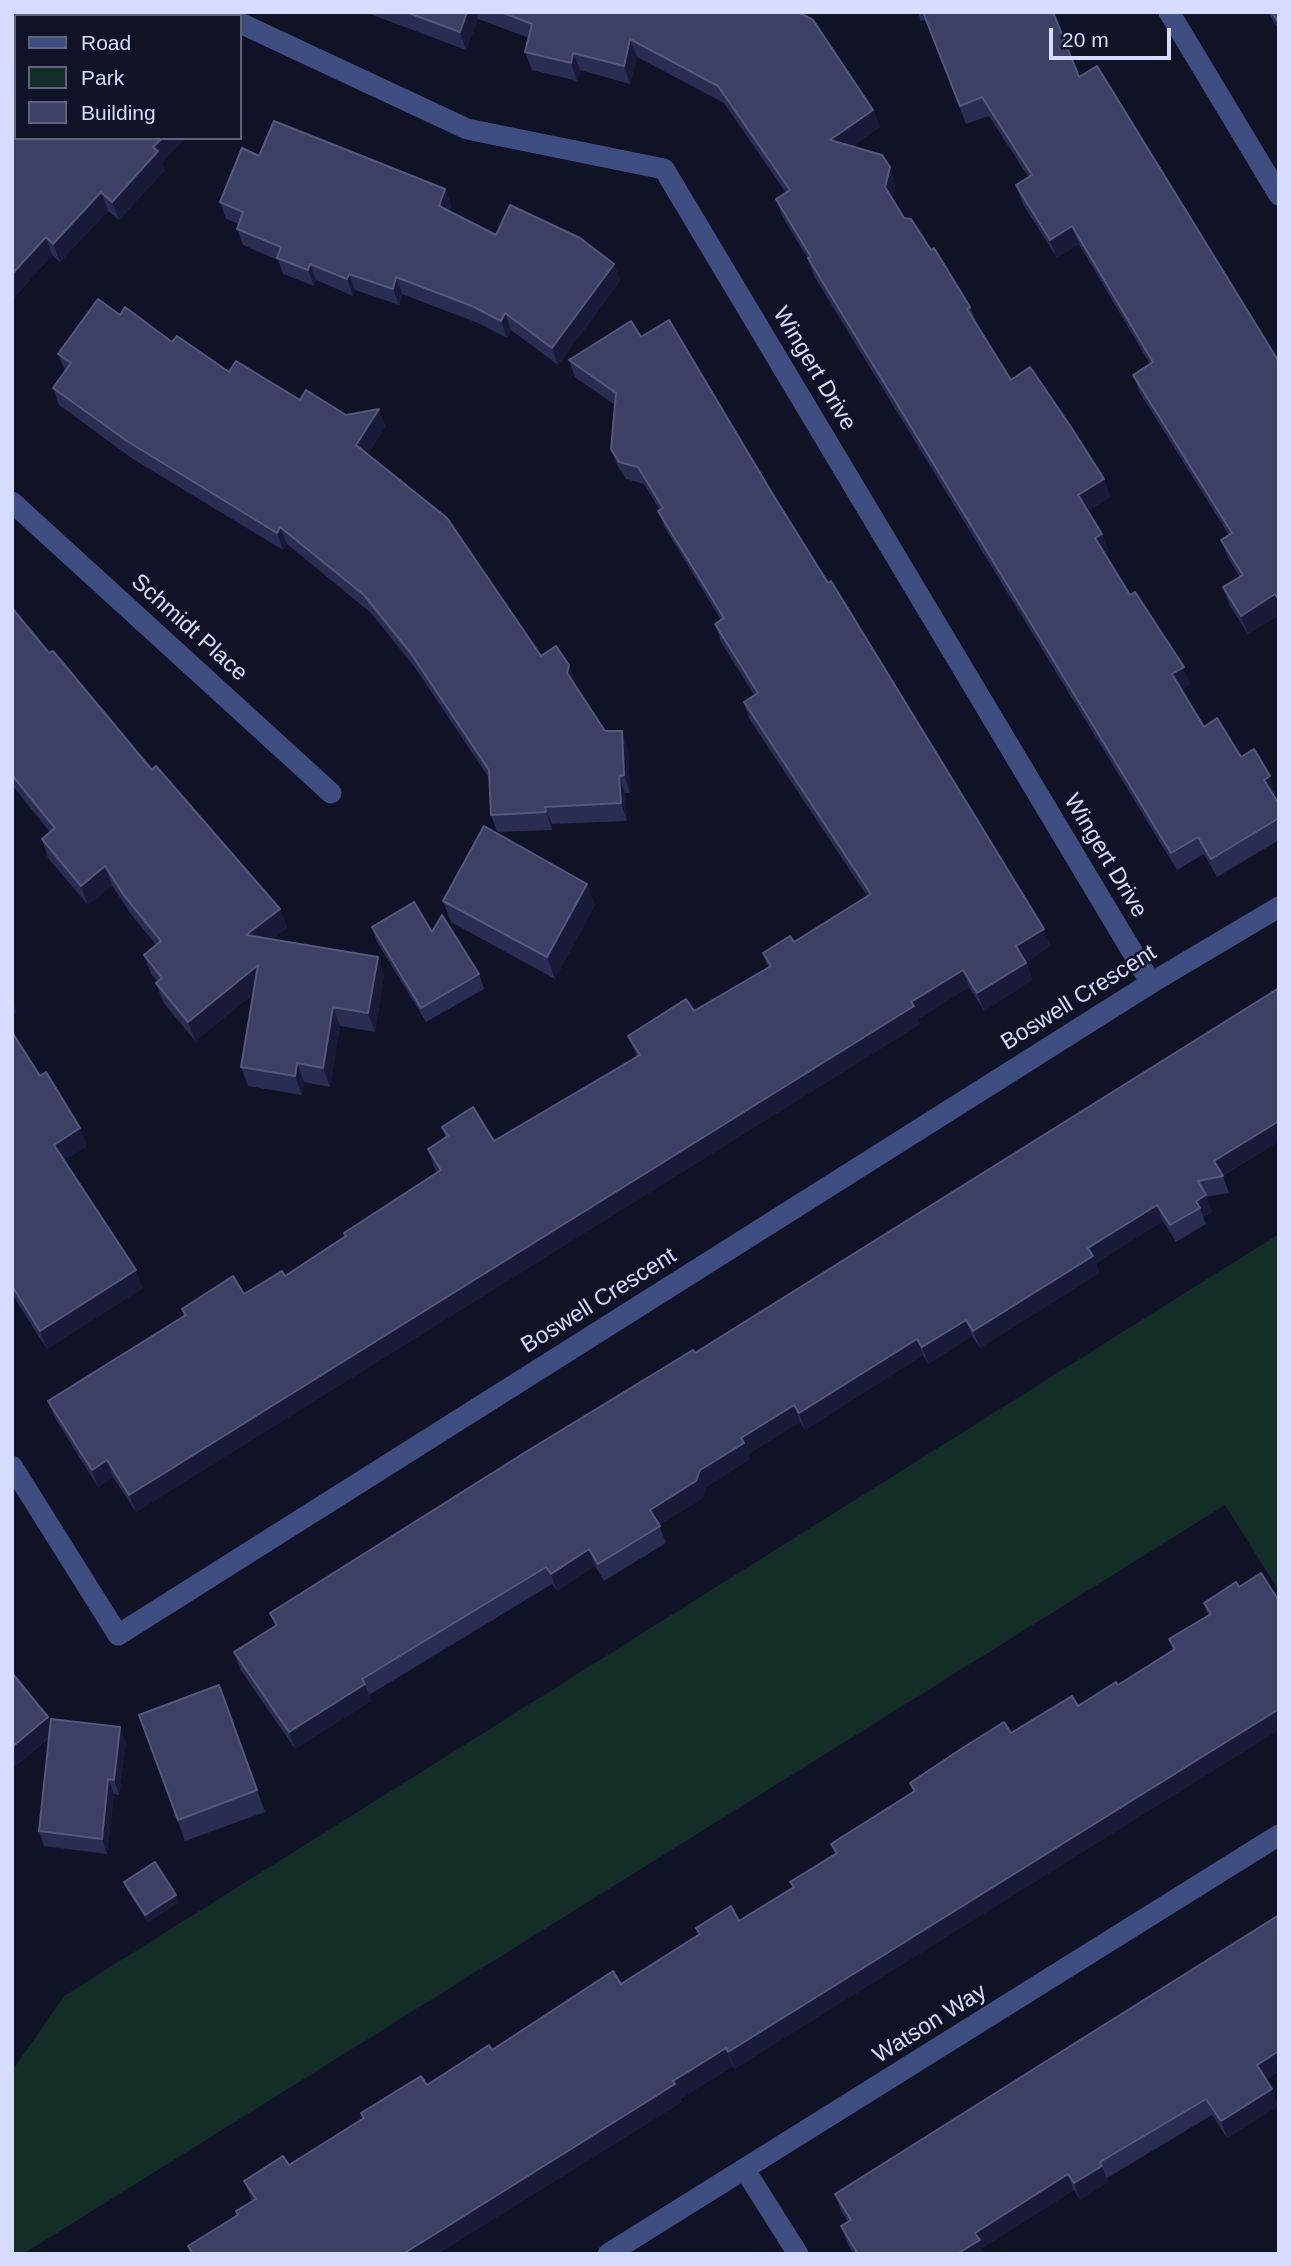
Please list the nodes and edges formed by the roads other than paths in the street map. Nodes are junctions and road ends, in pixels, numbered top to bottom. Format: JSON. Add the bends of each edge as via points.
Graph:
{"nodes":[{"id":1,"x":1169,"y":12,"type":"edge"},
{"id":2,"x":242,"y":24,"type":"edge"},
{"id":3,"x":1279,"y":195,"type":"edge"},
{"id":4,"x":12,"y":502,"type":"edge"},
{"id":5,"x":331,"y":793,"type":"dead end"},
{"id":6,"x":1279,"y":907,"type":"edge"},
{"id":7,"x":1151,"y":983,"type":"junction"},
{"id":8,"x":12,"y":1466,"type":"edge"},
{"id":9,"x":1279,"y":1835,"type":"edge"},
{"id":10,"x":746,"y":2171,"type":"junction"},
{"id":11,"x":608,"y":2254,"type":"edge"},
{"id":12,"x":798,"y":2254,"type":"edge"}],
"edges":[{"from":1,"to":3,"type":"street"},
{"from":2,"to":7,"type":"street","name":"Wingert Drive","via":[[467,129],[664,169]]},
{"from":4,"to":5,"type":"street","name":"Schmidt Place"},
{"from":6,"to":7,"type":"street","name":"Boswell Crescent"},
{"from":7,"to":8,"type":"street","name":"Boswell Crescent","via":[[118,1635]]},
{"from":9,"to":10,"type":"street","name":"Watson Way"},
{"from":10,"to":11,"type":"street","name":"Watson Way"},
{"from":10,"to":12,"type":"street"}]}
